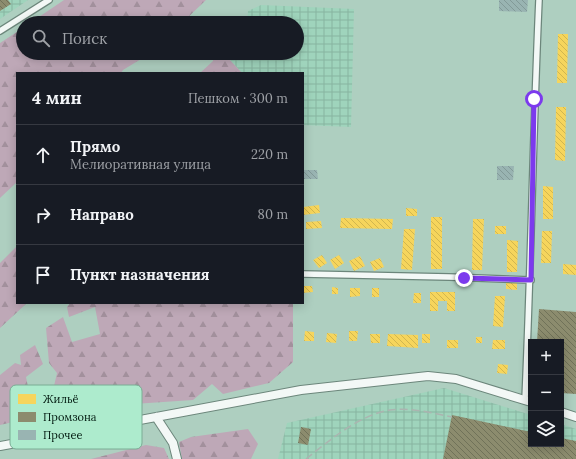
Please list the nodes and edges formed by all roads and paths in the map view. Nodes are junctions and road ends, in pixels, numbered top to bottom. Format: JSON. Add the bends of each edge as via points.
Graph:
{"nodes":[{"id":1,"x":50,"y":0,"type":"edge"},
{"id":2,"x":539,"y":0,"type":"edge"},
{"id":3,"x":24,"y":16,"type":"edge"},
{"id":4,"x":16,"y":21,"type":"edge"},
{"id":5,"x":0,"y":31,"type":"edge"},
{"id":6,"x":304,"y":274,"type":"edge"},
{"id":7,"x":531,"y":280,"type":"junction"},
{"id":8,"x":529,"y":375,"type":"edge"},
{"id":9,"x":528,"y":401,"type":"edge"},
{"id":10,"x":564,"y":413,"type":"edge"},
{"id":11,"x":156,"y":417,"type":"junction"},
{"id":12,"x":576,"y":417,"type":"edge"},
{"id":13,"x":142,"y":420,"type":"edge"},
{"id":14,"x":10,"y":444,"type":"edge"},
{"id":15,"x":0,"y":446,"type":"edge"},
{"id":16,"x":177,"y":459,"type":"edge"}],
"edges":[{"from":1,"to":3,"type":"street"},
{"from":2,"to":7,"type":"street","via":[[534,99]]},
{"from":4,"to":5,"type":"street"},
{"from":6,"to":7,"type":"street"},
{"from":7,"to":8,"type":"street"},
{"from":9,"to":11,"type":"main road","via":[[456,379],[428,376],[301,390]]},
{"from":10,"to":12,"type":"main road"},
{"from":11,"to":13,"type":"main road"},
{"from":11,"to":16,"type":"main road","via":[[173,443]]},
{"from":14,"to":15,"type":"main road"}]}
